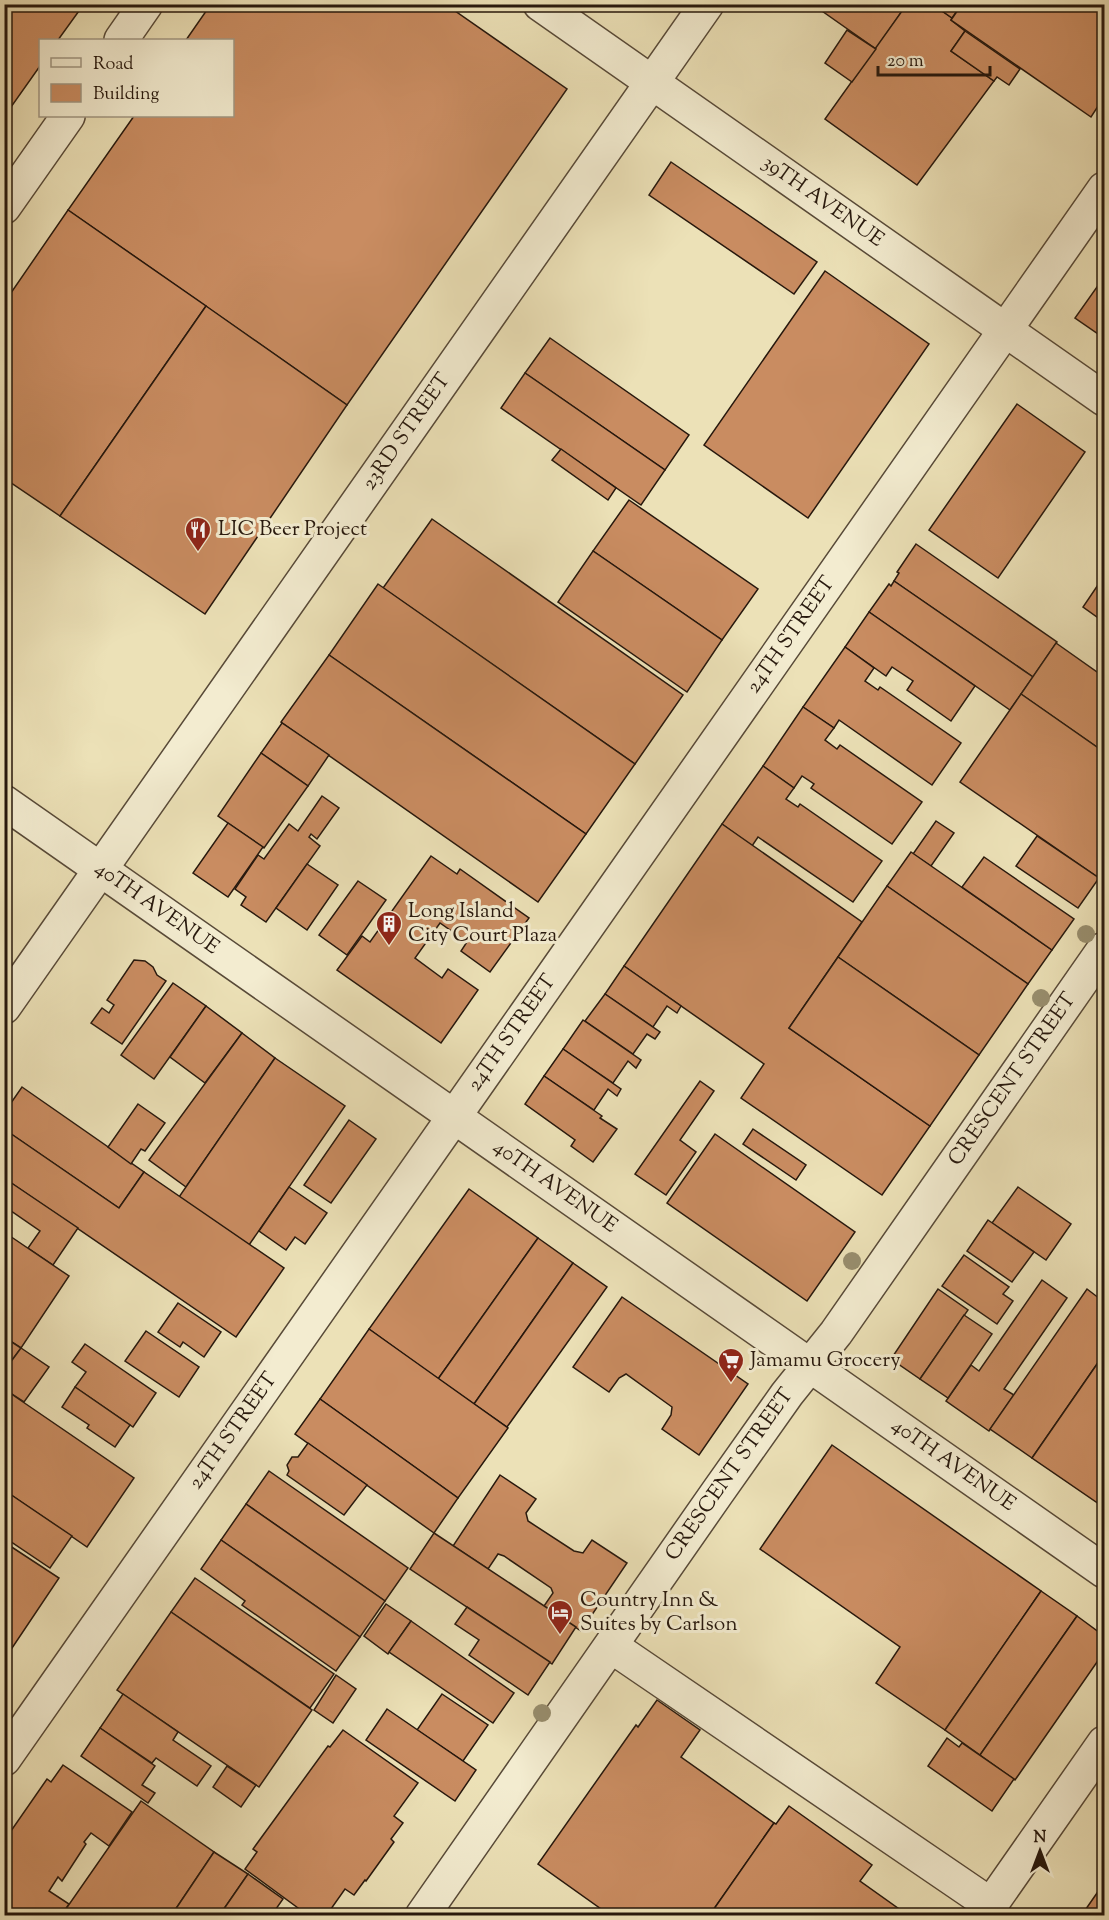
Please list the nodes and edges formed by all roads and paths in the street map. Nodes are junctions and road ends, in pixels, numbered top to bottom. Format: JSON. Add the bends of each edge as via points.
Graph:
{"nodes":[{"id":1,"x":146,"y":4,"type":"edge"},
{"id":2,"x":540,"y":4,"type":"edge"},
{"id":3,"x":707,"y":4,"type":"edge"},
{"id":4,"x":122,"y":39,"type":"edge"},
{"id":5,"x":652,"y":83,"type":"junction"},
{"id":6,"x":67,"y":117,"type":"edge"},
{"id":7,"x":1104,"y":189,"type":"edge"},
{"id":8,"x":4,"y":207,"type":"edge"},
{"id":9,"x":1005,"y":331,"type":"junction"},
{"id":10,"x":1104,"y":399,"type":"edge"},
{"id":11,"x":4,"y":802,"type":"edge"},
{"id":12,"x":101,"y":869,"type":"junction"},
{"id":13,"x":1104,"y":949,"type":"edge"},
{"id":14,"x":4,"y":1007,"type":"edge"},
{"id":15,"x":455,"y":1117,"type":"junction"},
{"id":16,"x":812,"y":1365,"type":"junction"},
{"id":17,"x":1104,"y":1571,"type":"edge"},
{"id":18,"x":611,"y":1646,"type":"junction"},
{"id":19,"x":1104,"y":1743,"type":"edge"},
{"id":20,"x":4,"y":1759,"type":"edge"},
{"id":21,"x":987,"y":1910,"type":"edge"},
{"id":22,"x":422,"y":1916,"type":"edge"}],
"edges":[{"from":1,"to":4,"type":"street"},
{"from":2,"to":5,"type":"street","name":"39TH AVENUE"},
{"from":3,"to":5,"type":"street","name":"23RD STREET"},
{"from":5,"to":9,"type":"street","name":"39TH AVENUE"},
{"from":5,"to":12,"type":"street","name":"23RD STREET"},
{"from":6,"to":8,"type":"street"},
{"from":7,"to":9,"type":"street","name":"24TH STREET"},
{"from":9,"to":10,"type":"street","name":"39TH AVENUE"},
{"from":9,"to":15,"type":"street","name":"24TH STREET"},
{"from":11,"to":12,"type":"street","name":"40TH AVENUE"},
{"from":12,"to":14,"type":"street","name":"23RD STREET"},
{"from":12,"to":15,"type":"street","name":"40TH AVENUE"},
{"from":13,"to":16,"type":"street","name":"CRESCENT STREET"},
{"from":15,"to":16,"type":"street","name":"40TH AVENUE"},
{"from":15,"to":20,"type":"street","name":"24TH STREET"},
{"from":16,"to":17,"type":"street","name":"40TH AVENUE"},
{"from":16,"to":18,"type":"street","name":"CRESCENT STREET","via":[[787,1394]]},
{"from":18,"to":21,"type":"street"},
{"from":18,"to":22,"type":"street","name":"CRESCENT STREET"},
{"from":19,"to":21,"type":"street"}]}
